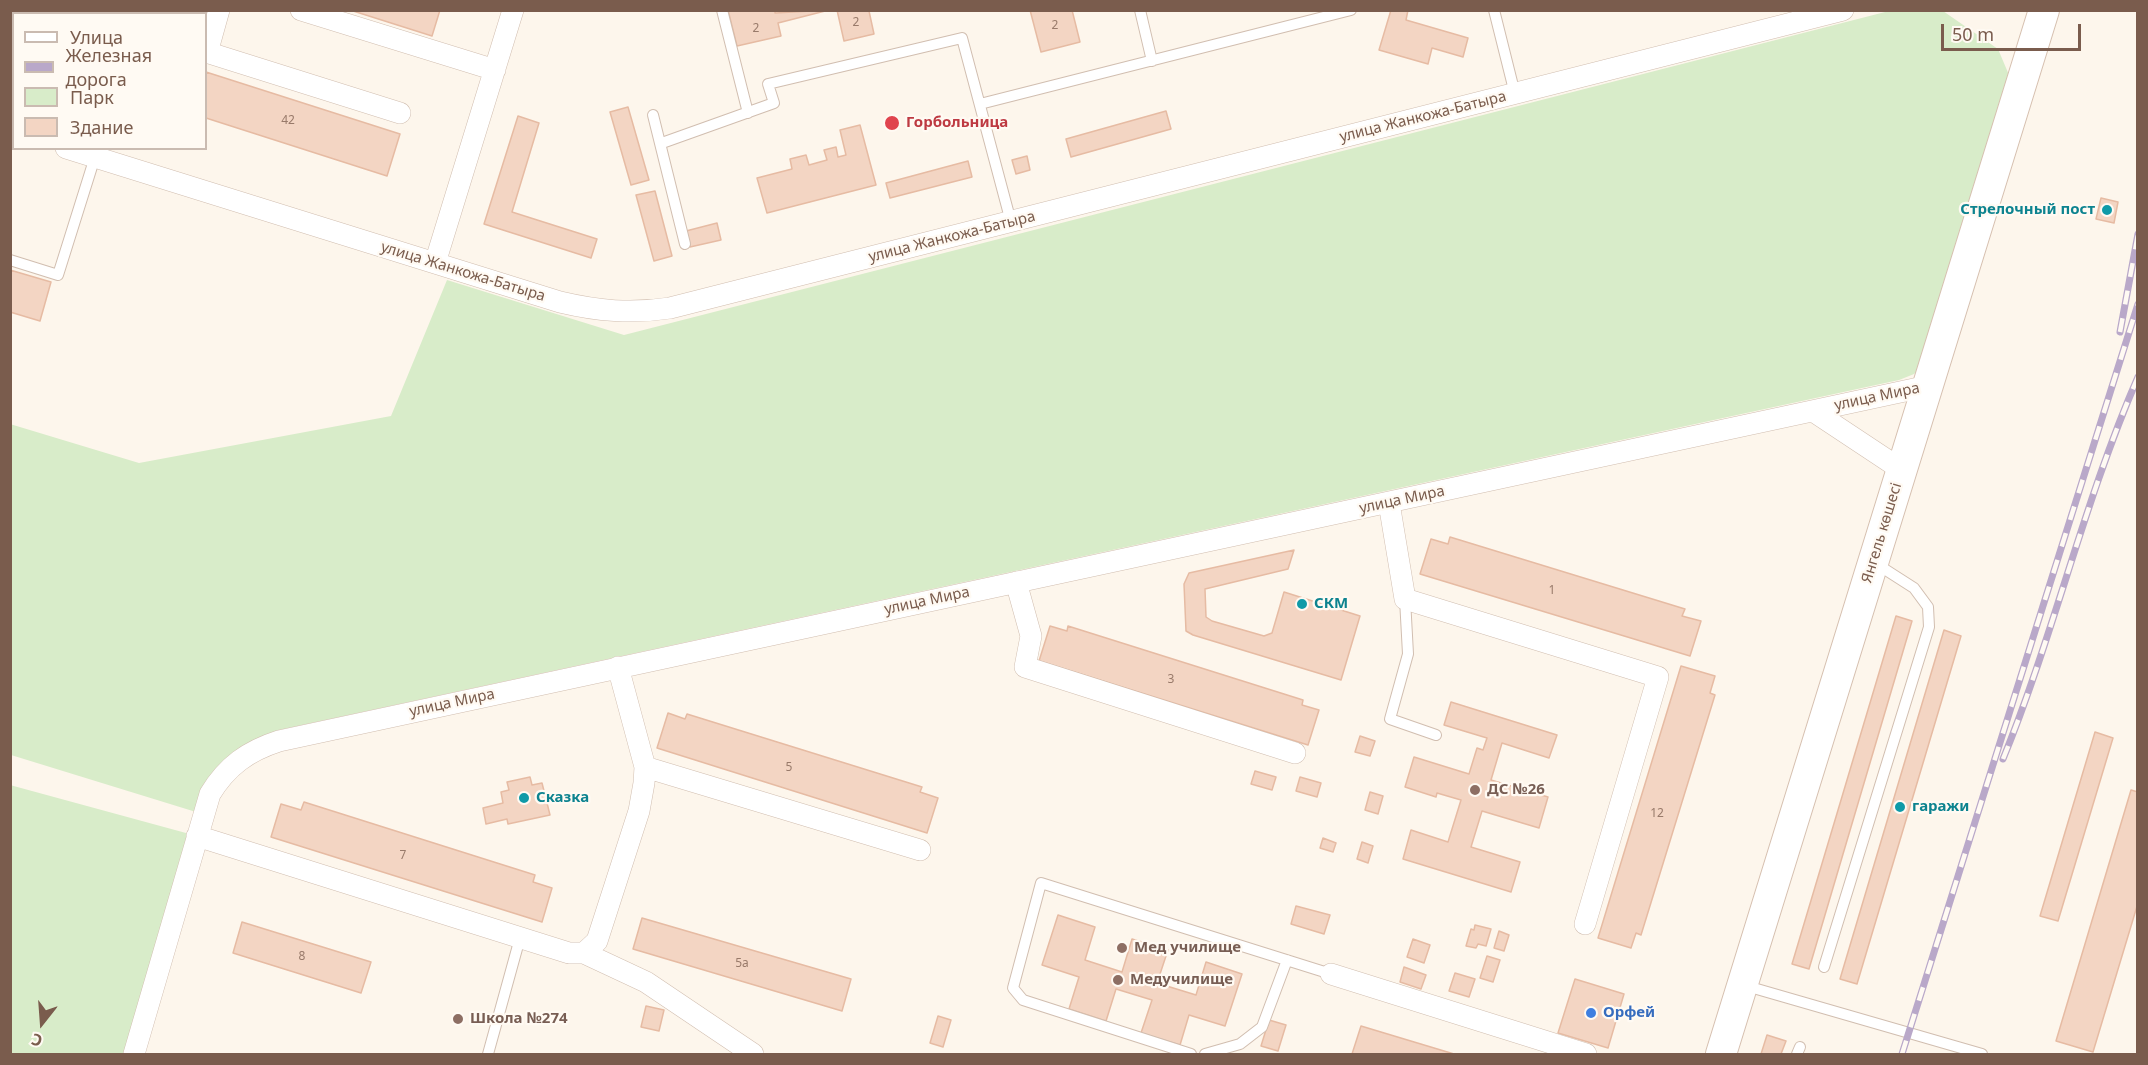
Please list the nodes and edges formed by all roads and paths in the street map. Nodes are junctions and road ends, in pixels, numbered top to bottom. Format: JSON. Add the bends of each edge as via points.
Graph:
{"nodes":[{"id":1,"x":219,"y":10,"type":"edge"},
{"id":2,"x":301,"y":10,"type":"edge"},
{"id":3,"x":513,"y":10,"type":"edge"},
{"id":4,"x":722,"y":10,"type":"edge"},
{"id":5,"x":1140,"y":10,"type":"edge"},
{"id":6,"x":1351,"y":10,"type":"edge"},
{"id":7,"x":1494,"y":10,"type":"edge"},
{"id":8,"x":1843,"y":10,"type":"edge"},
{"id":9,"x":2044,"y":10,"type":"edge"},
{"id":10,"x":207,"y":49,"type":"edge"},
{"id":11,"x":207,"y":52,"type":"edge"},
{"id":12,"x":1152,"y":61,"type":"junction"},
{"id":13,"x":495,"y":70,"type":"junction"},
{"id":14,"x":1515,"y":94,"type":"junction"},
{"id":15,"x":980,"y":104,"type":"junction"},
{"id":16,"x":400,"y":113,"type":"dead end"},
{"id":17,"x":748,"y":114,"type":"junction"},
{"id":18,"x":653,"y":115,"type":"dead end"},
{"id":19,"x":662,"y":143,"type":"junction"},
{"id":20,"x":72,"y":150,"type":"edge"},
{"id":21,"x":95,"y":157,"type":"junction"},
{"id":22,"x":1011,"y":222,"type":"junction"},
{"id":23,"x":685,"y":244,"type":"dead end"},
{"id":24,"x":10,"y":260,"type":"edge"},
{"id":25,"x":435,"y":263,"type":"junction"},
{"id":26,"x":1928,"y":387,"type":"junction"},
{"id":27,"x":1813,"y":411,"type":"junction"},
{"id":28,"x":1902,"y":470,"type":"junction"},
{"id":29,"x":1389,"y":503,"type":"junction"},
{"id":30,"x":1873,"y":562,"type":"junction"},
{"id":31,"x":1016,"y":582,"type":"junction"},
{"id":32,"x":1405,"y":599,"type":"junction"},
{"id":33,"x":618,"y":667,"type":"junction"},
{"id":34,"x":1436,"y":735,"type":"dead end"},
{"id":35,"x":1295,"y":753,"type":"dead end"},
{"id":36,"x":645,"y":767,"type":"junction"},
{"id":37,"x":197,"y":836,"type":"junction"},
{"id":38,"x":920,"y":850,"type":"dead end"},
{"id":39,"x":1585,"y":924,"type":"dead end"},
{"id":40,"x":520,"y":938,"type":"junction"},
{"id":41,"x":585,"y":953,"type":"junction"},
{"id":42,"x":1287,"y":960,"type":"junction"},
{"id":43,"x":1824,"y":967,"type":"dead end"},
{"id":44,"x":1330,"y":974,"type":"joint"},
{"id":45,"x":1742,"y":985,"type":"junction"},
{"id":46,"x":134,"y":1054,"type":"edge"},
{"id":47,"x":488,"y":1054,"type":"edge"},
{"id":48,"x":753,"y":1054,"type":"edge"},
{"id":49,"x":1191,"y":1054,"type":"edge"},
{"id":50,"x":1205,"y":1054,"type":"edge"},
{"id":51,"x":1586,"y":1054,"type":"edge"},
{"id":52,"x":1720,"y":1054,"type":"edge"},
{"id":53,"x":1982,"y":1054,"type":"edge"}],
"edges":[{"from":1,"to":10,"type":"street"},
{"from":2,"to":13,"type":"street"},
{"from":3,"to":13,"type":"street"},
{"from":4,"to":17,"type":"lane"},
{"from":5,"to":12,"type":"lane"},
{"from":6,"to":12,"type":"lane"},
{"from":7,"to":14,"type":"lane"},
{"from":8,"to":14,"type":"street","name":"улица Жанкожа-Батыра"},
{"from":9,"to":26,"type":"street","name":"Янгель көшесі"},
{"from":11,"to":16,"type":"street"},
{"from":12,"to":15,"type":"lane"},
{"from":13,"to":25,"type":"street"},
{"from":14,"to":22,"type":"street","name":"улица Жанкожа-Батыра"},
{"from":15,"to":17,"type":"lane","via":[[962,38],[768,84],[774,103]]},
{"from":15,"to":22,"type":"lane"},
{"from":17,"to":19,"type":"lane"},
{"from":18,"to":19,"type":"lane"},
{"from":19,"to":23,"type":"lane"},
{"from":20,"to":21,"type":"street","name":"улица Жанкожа-Батыра"},
{"from":21,"to":24,"type":"lane","via":[[58,275]]},
{"from":21,"to":25,"type":"street","name":"улица Жанкожа-Батыра"},
{"from":22,"to":25,"type":"street","name":"улица Жанкожа-Батыра","via":[[640,313],[595,310],[560,302]]},
{"from":26,"to":27,"type":"street","name":"улица Мира"},
{"from":26,"to":28,"type":"street","name":"Янгель көшесі"},
{"from":27,"to":28,"type":"street"},
{"from":27,"to":29,"type":"street","name":"улица Мира"},
{"from":28,"to":30,"type":"street","name":"Янгель көшесі"},
{"from":29,"to":31,"type":"street","name":"улица Мира"},
{"from":29,"to":32,"type":"street"},
{"from":30,"to":43,"type":"lane","via":[[1914,588],[1928,607],[1929,627]]},
{"from":30,"to":45,"type":"street","name":"Янгель көшесі"},
{"from":31,"to":33,"type":"street","name":"улица Мира"},
{"from":31,"to":35,"type":"street","via":[[1031,636],[1024,667]]},
{"from":32,"to":34,"type":"lane","via":[[1408,654],[1390,719]]},
{"from":32,"to":39,"type":"street","via":[[1658,677]]},
{"from":33,"to":36,"type":"street"},
{"from":33,"to":37,"type":"street","name":"улица Мира","via":[[258,748],[230,767],[219,780]]},
{"from":36,"to":38,"type":"street"},
{"from":36,"to":41,"type":"street","via":[[642,797],[597,941]]},
{"from":37,"to":40,"type":"street"},
{"from":37,"to":46,"type":"street","name":"улица Мира"},
{"from":40,"to":41,"type":"street","via":[[569,953]]},
{"from":40,"to":47,"type":"lane"},
{"from":41,"to":48,"type":"street","via":[[646,982]]},
{"from":42,"to":44,"type":"lane"},
{"from":42,"to":49,"type":"lane","via":[[1041,883],[1013,988],[1023,1000]]},
{"from":42,"to":50,"type":"lane","via":[[1262,1027],[1240,1044]]},
{"from":44,"to":51,"type":"street"},
{"from":45,"to":52,"type":"street","name":"Янгель көшесі"},
{"from":45,"to":53,"type":"lane"}]}
